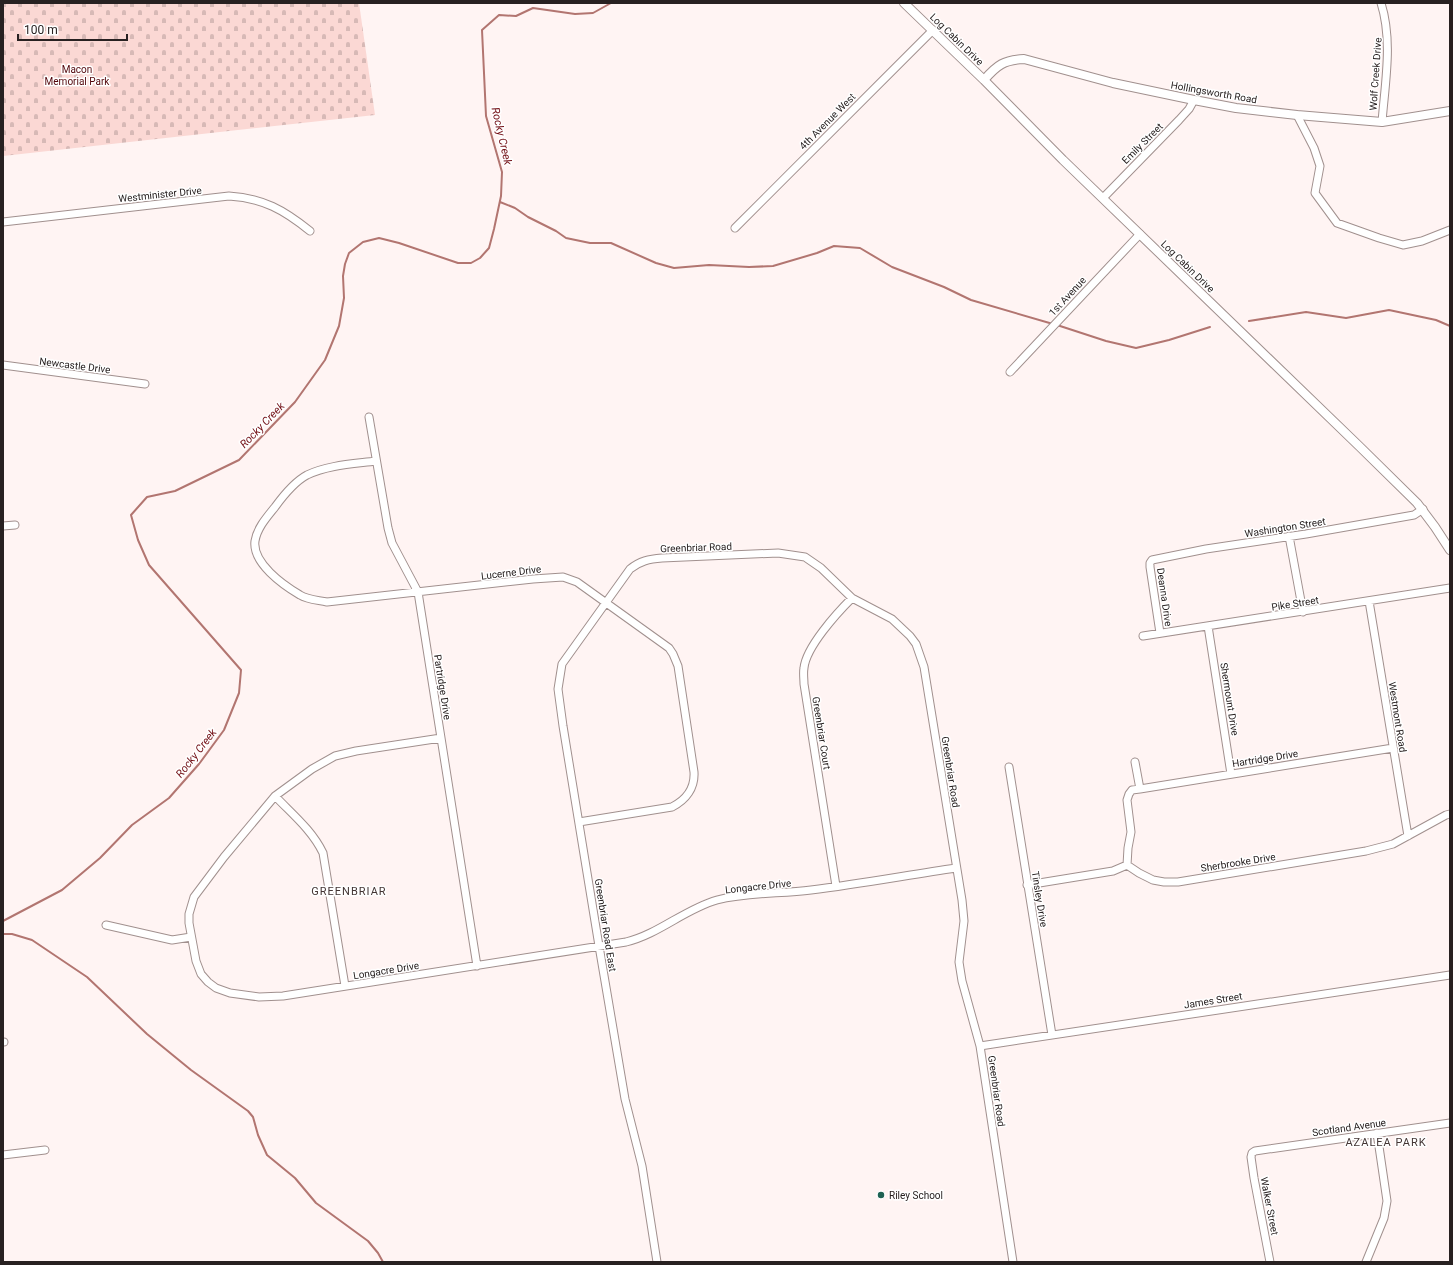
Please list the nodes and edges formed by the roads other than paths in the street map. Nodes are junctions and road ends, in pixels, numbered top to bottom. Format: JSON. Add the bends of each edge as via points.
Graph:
{"nodes":[{"id":1,"x":904,"y":3,"type":"edge"},
{"id":2,"x":1381,"y":3,"type":"edge"},
{"id":3,"x":933,"y":30,"type":"junction"},
{"id":4,"x":984,"y":80,"type":"junction"},
{"id":5,"x":1194,"y":100,"type":"junction"},
{"id":6,"x":1450,"y":111,"type":"edge"},
{"id":7,"x":1297,"y":115,"type":"junction"},
{"id":8,"x":1382,"y":122,"type":"junction"},
{"id":9,"x":1102,"y":198,"type":"junction"},
{"id":10,"x":3,"y":222,"type":"edge"},
{"id":11,"x":735,"y":228,"type":"dead end"},
{"id":12,"x":1450,"y":230,"type":"edge"},
{"id":13,"x":310,"y":231,"type":"dead end"},
{"id":14,"x":1140,"y":234,"type":"junction"},
{"id":15,"x":3,"y":365,"type":"edge"},
{"id":16,"x":1010,"y":372,"type":"dead end"},
{"id":17,"x":145,"y":384,"type":"dead end"},
{"id":18,"x":368,"y":417,"type":"dead end"},
{"id":19,"x":376,"y":461,"type":"junction"},
{"id":20,"x":1423,"y":509,"type":"junction"},
{"id":21,"x":15,"y":524,"type":"dead end"},
{"id":22,"x":3,"y":526,"type":"edge"},
{"id":23,"x":1289,"y":536,"type":"junction"},
{"id":24,"x":1450,"y":550,"type":"edge"},
{"id":25,"x":1150,"y":563,"type":"joint"},
{"id":26,"x":1450,"y":588,"type":"edge"},
{"id":27,"x":418,"y":592,"type":"junction"},
{"id":28,"x":852,"y":598,"type":"junction"},
{"id":29,"x":1369,"y":601,"type":"junction"},
{"id":30,"x":605,"y":603,"type":"junction"},
{"id":31,"x":1303,"y":612,"type":"junction"},
{"id":32,"x":1208,"y":626,"type":"junction"},
{"id":33,"x":1160,"y":634,"type":"junction"},
{"id":34,"x":1143,"y":636,"type":"dead end"},
{"id":35,"x":441,"y":738,"type":"junction"},
{"id":36,"x":1393,"y":748,"type":"junction"},
{"id":37,"x":1135,"y":762,"type":"dead end"},
{"id":38,"x":1009,"y":767,"type":"dead end"},
{"id":39,"x":1231,"y":774,"type":"junction"},
{"id":40,"x":1140,"y":789,"type":"junction"},
{"id":41,"x":275,"y":796,"type":"junction"},
{"id":42,"x":1450,"y":814,"type":"edge"},
{"id":43,"x":579,"y":822,"type":"junction"},
{"id":44,"x":1408,"y":836,"type":"junction"},
{"id":45,"x":1127,"y":865,"type":"junction"},
{"id":46,"x":956,"y":868,"type":"junction"},
{"id":47,"x":1027,"y":885,"type":"junction"},
{"id":48,"x":836,"y":886,"type":"junction"},
{"id":49,"x":106,"y":925,"type":"dead end"},
{"id":50,"x":191,"y":937,"type":"junction"},
{"id":51,"x":599,"y":946,"type":"junction"},
{"id":52,"x":477,"y":966,"type":"junction"},
{"id":53,"x":1450,"y":975,"type":"edge"},
{"id":54,"x":345,"y":986,"type":"junction"},
{"id":55,"x":1052,"y":1035,"type":"junction"},
{"id":56,"x":980,"y":1046,"type":"junction"},
{"id":57,"x":1450,"y":1123,"type":"edge"},
{"id":58,"x":1377,"y":1133,"type":"junction"},
{"id":59,"x":45,"y":1150,"type":"dead end"},
{"id":60,"x":1252,"y":1153,"type":"joint"},
{"id":61,"x":3,"y":1155,"type":"edge"},
{"id":62,"x":657,"y":1262,"type":"edge"},
{"id":63,"x":1013,"y":1262,"type":"edge"},
{"id":64,"x":1270,"y":1262,"type":"edge"},
{"id":65,"x":1366,"y":1262,"type":"edge"}],
"edges":[{"from":1,"to":3,"type":"street","name":"Log Cabin Drive"},
{"from":2,"to":8,"type":"street","name":"Wolf Creek Drive","via":[[1388,39]]},
{"from":3,"to":4,"type":"street","name":"Log Cabin Drive"},
{"from":3,"to":11,"type":"street","name":"4th Avenue West"},
{"from":4,"to":5,"type":"street","name":"Hollingsworth Road","via":[[1002,63],[1024,59],[1106,81]]},
{"from":4,"to":9,"type":"street","name":"Log Cabin Drive"},
{"from":5,"to":7,"type":"street","name":"Hollingsworth Road"},
{"from":5,"to":9,"type":"street","name":"Emily Street","via":[[1184,114]]},
{"from":6,"to":8,"type":"street","name":"Hollingsworth Road"},
{"from":7,"to":8,"type":"street","name":"Hollingsworth Road"},
{"from":7,"to":12,"type":"street","via":[[1320,166],[1315,193],[1337,223],[1403,245]]},
{"from":9,"to":14,"type":"street","name":"Log Cabin Drive"},
{"from":10,"to":13,"type":"street","name":"Westminister Drive","via":[[229,196],[268,203]]},
{"from":14,"to":16,"type":"street","name":"1st Avenue"},
{"from":14,"to":20,"type":"street","name":"Log Cabin Drive"},
{"from":15,"to":17,"type":"street","name":"Newcastle Drive"},
{"from":18,"to":19,"type":"street","name":"Partridge Drive"},
{"from":19,"to":27,"type":"street","name":"Partridge Drive","via":[[392,543]]},
{"from":19,"to":27,"type":"street","name":"Lucerne Drive","via":[[324,469],[307,475],[296,483],[259,529],[255,542],[257,556],[278,580],[309,599],[326,602]]},
{"from":20,"to":23,"type":"street","name":"Washington Street","via":[[1414,515]]},
{"from":20,"to":24,"type":"street","name":"Log Cabin Drive"},
{"from":21,"to":22,"type":"street"},
{"from":23,"to":25,"type":"street","name":"Washington Street","via":[[1155,558]]},
{"from":23,"to":31,"type":"street"},
{"from":25,"to":33,"type":"street","name":"Deanna Drive"},
{"from":26,"to":29,"type":"street","name":"Pike Street"},
{"from":27,"to":30,"type":"street","name":"Lucerne Drive","via":[[564,577],[577,582]]},
{"from":27,"to":35,"type":"street","name":"Partridge Drive"},
{"from":28,"to":30,"type":"street","name":"Greenbriar Road","via":[[805,556],[778,553],[643,561],[630,569]]},
{"from":28,"to":46,"type":"street","name":"Greenbriar Road","via":[[892,619],[916,644],[924,667]]},
{"from":28,"to":48,"type":"street","name":"Greenbriar Court","via":[[823,631],[804,666],[804,684]]},
{"from":29,"to":31,"type":"street","name":"Pike Street"},
{"from":29,"to":36,"type":"street","name":"Westmont Road"},
{"from":30,"to":43,"type":"street","name":"Greenbriar Road East","via":[[562,664],[558,689]]},
{"from":30,"to":43,"type":"street","name":"Lucerne Drive","via":[[673,654],[678,666],[695,779],[688,795],[672,807]]},
{"from":31,"to":32,"type":"street","name":"Pike Street"},
{"from":32,"to":33,"type":"street","name":"Pike Street"},
{"from":32,"to":39,"type":"street","name":"Shermount Drive"},
{"from":33,"to":34,"type":"street","name":"Pike Street"},
{"from":35,"to":41,"type":"street","name":"Longacre Drive","via":[[356,750],[335,756]]},
{"from":35,"to":52,"type":"street","name":"Partridge Drive"},
{"from":36,"to":39,"type":"street","name":"Hartridge Drive"},
{"from":36,"to":44,"type":"street","name":"Westmont Road"},
{"from":37,"to":40,"type":"street"},
{"from":38,"to":47,"type":"street","name":"Tinsley Drive"},
{"from":39,"to":40,"type":"street","name":"Hartridge Drive"},
{"from":40,"to":45,"type":"street","via":[[1132,790],[1127,800],[1131,832]]},
{"from":41,"to":50,"type":"street","name":"Longacre Drive","via":[[194,897],[189,914]]},
{"from":41,"to":54,"type":"street","via":[[311,833],[323,853]]},
{"from":42,"to":44,"type":"street","name":"Sherbrooke Drive"},
{"from":43,"to":51,"type":"street","name":"Greenbriar Road East"},
{"from":44,"to":45,"type":"street","name":"Sherbrooke Drive","via":[[1393,844],[1366,851],[1178,882],[1153,880]]},
{"from":45,"to":47,"type":"street","via":[[1113,871]]},
{"from":46,"to":48,"type":"street","name":"Longacre Drive"},
{"from":46,"to":56,"type":"street","name":"Greenbriar Road","via":[[964,921],[960,962],[962,981]]},
{"from":47,"to":55,"type":"street","name":"Tinsley Drive"},
{"from":48,"to":51,"type":"street","name":"Longacre Drive","via":[[716,901],[637,939]]},
{"from":49,"to":50,"type":"street","via":[[172,940]]},
{"from":50,"to":54,"type":"street","name":"Longacre Drive","via":[[201,974],[224,992],[260,997],[283,996]]},
{"from":51,"to":52,"type":"street","name":"Longacre Drive"},
{"from":51,"to":62,"type":"street","name":"Greenbriar Road East","via":[[625,1099],[642,1166]]},
{"from":52,"to":54,"type":"street","name":"Longacre Drive"},
{"from":53,"to":55,"type":"street","name":"James Street"},
{"from":55,"to":56,"type":"street","name":"James Street"},
{"from":56,"to":63,"type":"street","name":"Greenbriar Road"},
{"from":57,"to":58,"type":"street","name":"Scotland Avenue"},
{"from":58,"to":60,"type":"street","name":"Scotland Avenue"},
{"from":58,"to":65,"type":"street","via":[[1387,1202],[1384,1218]]},
{"from":59,"to":61,"type":"street"},
{"from":60,"to":64,"type":"street","name":"Walker Street","via":[[1254,1178]]}]}
